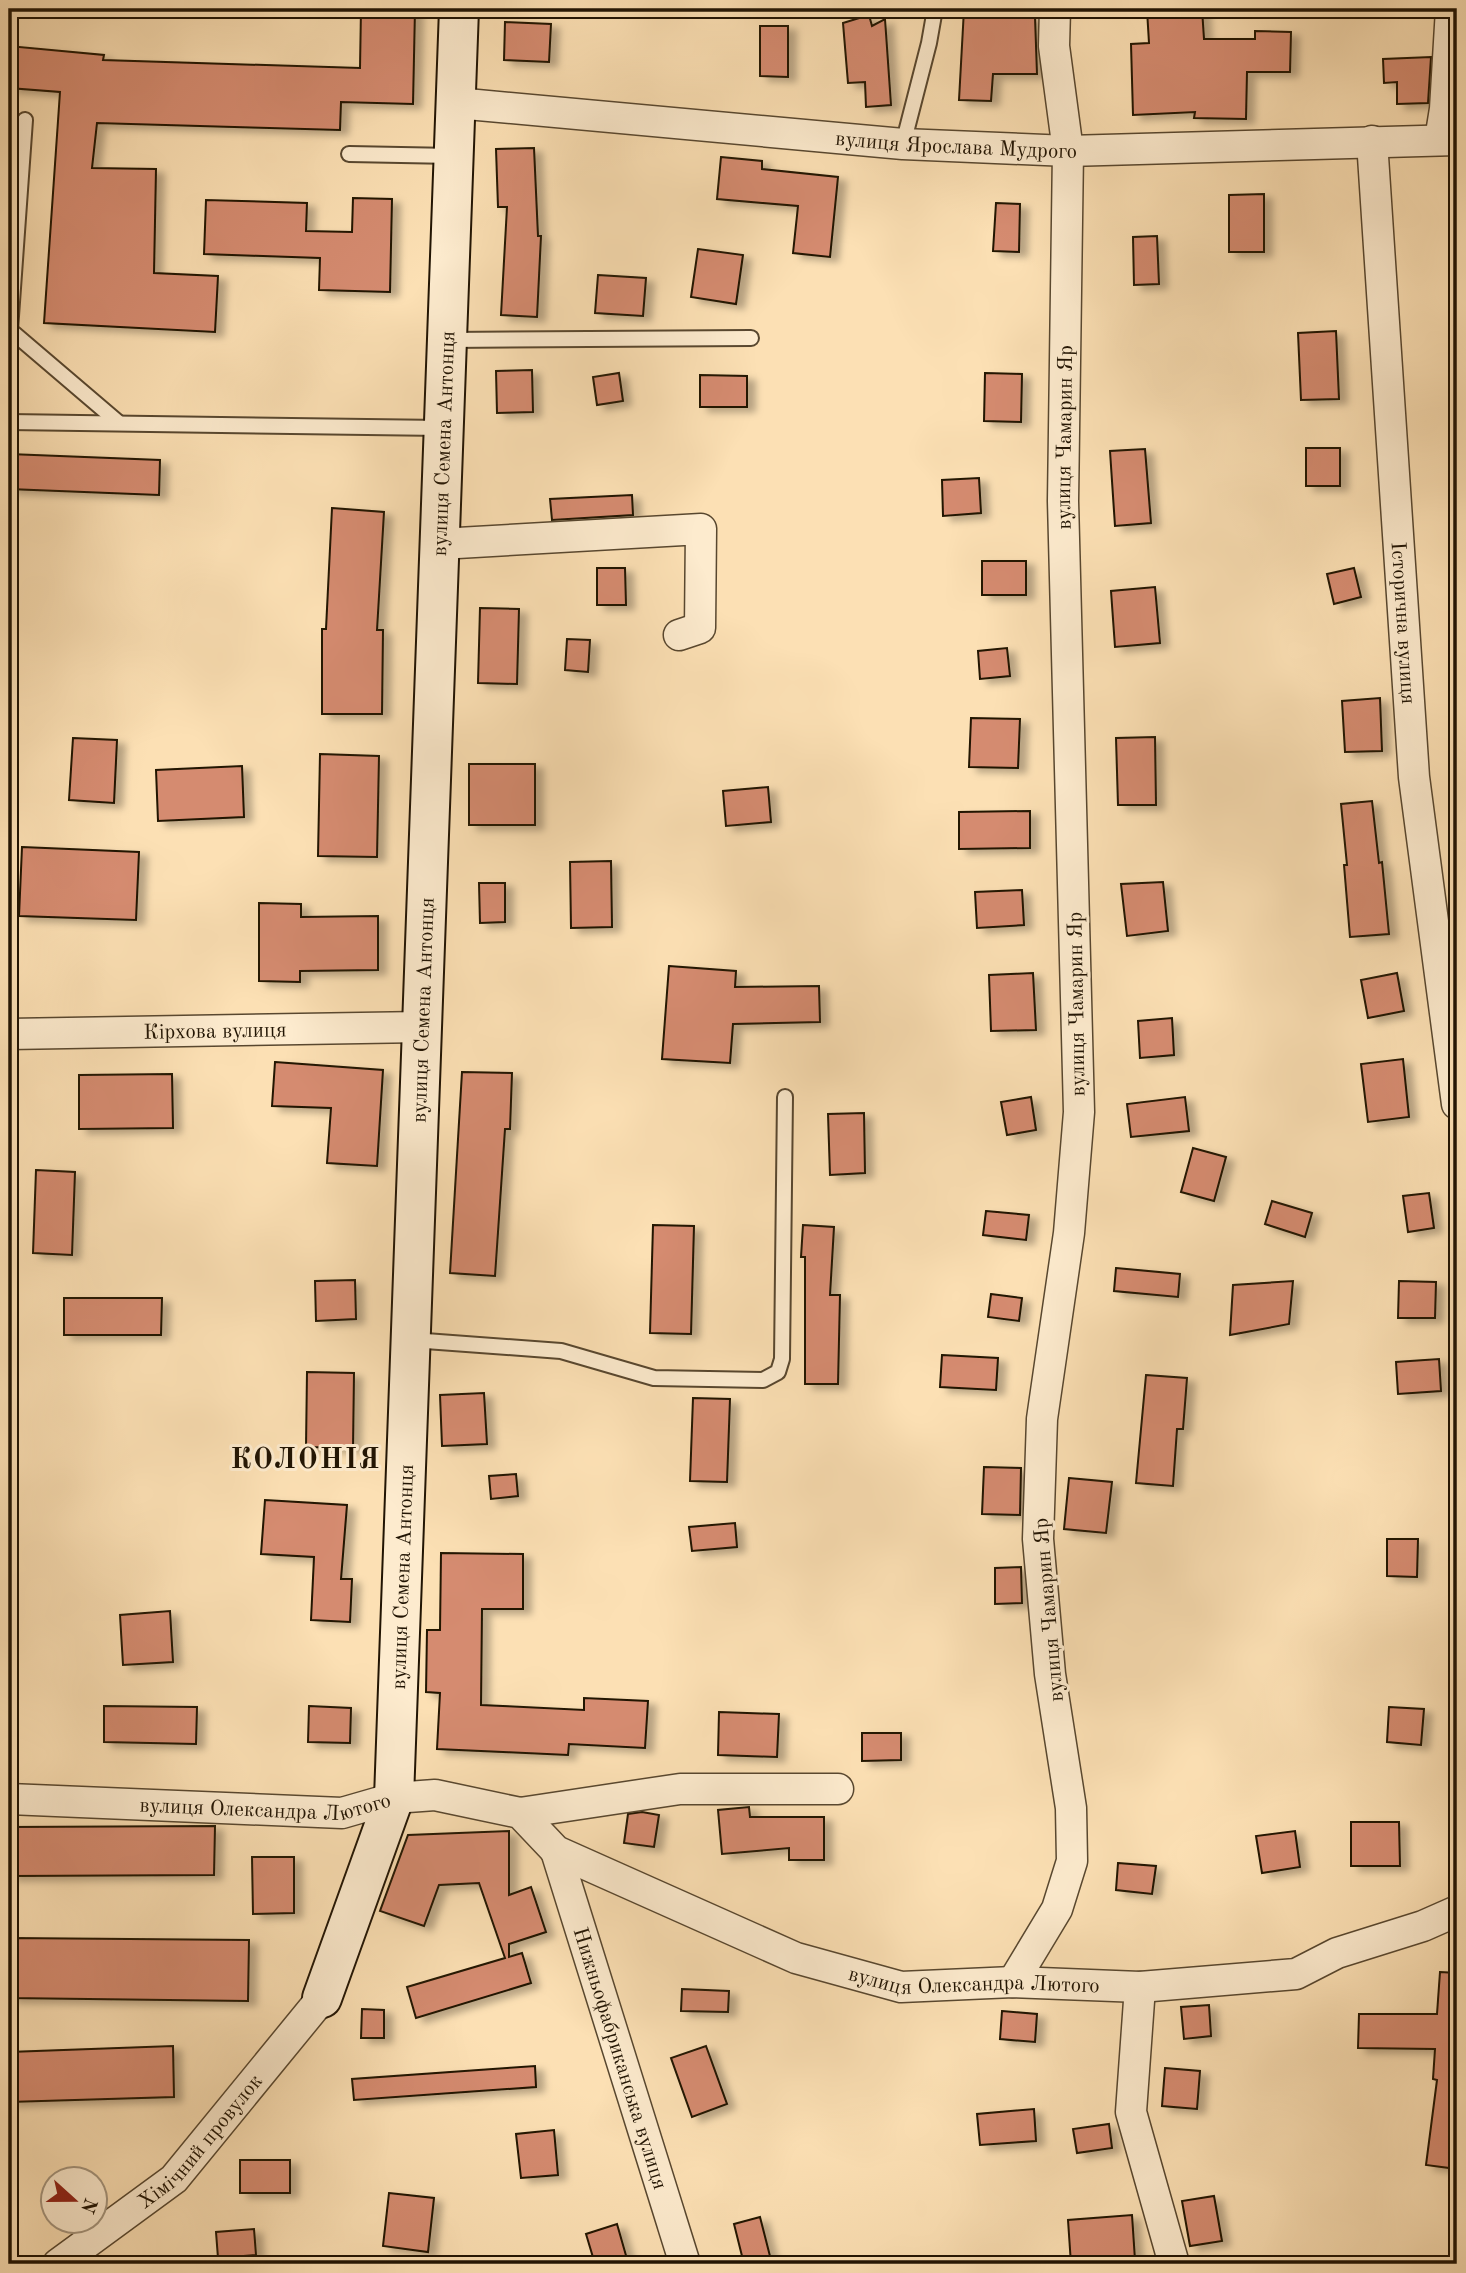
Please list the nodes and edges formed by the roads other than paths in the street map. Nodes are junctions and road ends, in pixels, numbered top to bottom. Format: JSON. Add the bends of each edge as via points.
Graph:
{"nodes":[{"id":1,"x":459,"y":9,"type":"edge"},
{"id":2,"x":935,"y":9,"type":"edge"},
{"id":3,"x":1055,"y":9,"type":"edge"},
{"id":4,"x":1451,"y":9,"type":"edge"},
{"id":5,"x":456,"y":103,"type":"junction"},
{"id":6,"x":25,"y":120,"type":"dead end"},
{"id":7,"x":1449,"y":140,"type":"edge"},
{"id":8,"x":1372,"y":141,"type":"junction"},
{"id":9,"x":903,"y":144,"type":"junction"},
{"id":10,"x":1068,"y":151,"type":"junction"},
{"id":11,"x":349,"y":154,"type":"dead end"},
{"id":12,"x":454,"y":156,"type":"junction"},
{"id":13,"x":751,"y":338,"type":"dead end"},
{"id":14,"x":447,"y":340,"type":"junction"},
{"id":15,"x":9,"y":422,"type":"edge"},
{"id":16,"x":119,"y":423,"type":"junction"},
{"id":17,"x":444,"y":428,"type":"junction"},
{"id":18,"x":440,"y":544,"type":"junction"},
{"id":19,"x":678,"y":635,"type":"dead end"},
{"id":20,"x":422,"y":1027,"type":"junction"},
{"id":21,"x":9,"y":1034,"type":"edge"},
{"id":22,"x":785,"y":1097,"type":"dead end"},
{"id":23,"x":1457,"y":1104,"type":"edge"},
{"id":24,"x":411,"y":1340,"type":"junction"},
{"id":25,"x":838,"y":1789,"type":"dead end"},
{"id":26,"x":394,"y":1798,"type":"junction"},
{"id":27,"x":9,"y":1799,"type":"edge"},
{"id":28,"x":520,"y":1813,"type":"junction"},
{"id":29,"x":556,"y":1851,"type":"junction"},
{"id":30,"x":1457,"y":1911,"type":"edge"},
{"id":31,"x":1013,"y":1982,"type":"junction"},
{"id":32,"x":1140,"y":1987,"type":"junction"},
{"id":33,"x":322,"y":1998,"type":"joint"},
{"id":34,"x":58,"y":2264,"type":"edge"},
{"id":35,"x":685,"y":2264,"type":"edge"},
{"id":36,"x":1174,"y":2264,"type":"edge"}],
"edges":[{"from":1,"to":5,"type":"street","name":"вулиця Семена Антонця"},
{"from":2,"to":9,"type":"lane"},
{"from":3,"to":10,"type":"street","name":"вулиця Чамарин Яр","via":[[1054,46]]},
{"from":4,"to":7,"type":"street","via":[[1445,109]]},
{"from":5,"to":9,"type":"street","name":"вулиця Ярослава Мудрого"},
{"from":5,"to":12,"type":"street","name":"вулиця Семена Антонця"},
{"from":6,"to":16,"type":"lane","via":[[10,330]]},
{"from":7,"to":8,"type":"street","name":"вулиця Ярослава Мудрого"},
{"from":8,"to":10,"type":"street","name":"вулиця Ярослава Мудрого"},
{"from":8,"to":23,"type":"street","name":"Історична вулиця","via":[[1414,777]]},
{"from":9,"to":10,"type":"street","name":"вулиця Ярослава Мудрого"},
{"from":10,"to":31,"type":"street","name":"вулиця Чамарин Яр","via":[[1063,501],[1079,1112],[1069,1233],[1042,1419],[1038,1539],[1050,1674],[1071,1808],[1072,1861],[1057,1909]]},
{"from":11,"to":12,"type":"lane"},
{"from":12,"to":14,"type":"street","name":"вулиця Семена Антонця"},
{"from":13,"to":14,"type":"lane"},
{"from":14,"to":17,"type":"street","name":"вулиця Семена Антонця"},
{"from":15,"to":16,"type":"lane"},
{"from":16,"to":17,"type":"lane"},
{"from":17,"to":18,"type":"street","name":"вулиця Семена Антонця"},
{"from":18,"to":19,"type":"street","via":[[701,529],[701,628]]},
{"from":18,"to":20,"type":"street","name":"вулиця Семена Антонця"},
{"from":20,"to":21,"type":"street","name":"Кірхова вулиця"},
{"from":20,"to":24,"type":"street","name":"вулиця Семена Антонця"},
{"from":22,"to":24,"type":"lane","via":[[782,1359],[778,1372],[763,1380],[654,1378],[561,1351]]},
{"from":24,"to":26,"type":"street","name":"вулиця Семена Антонця"},
{"from":25,"to":28,"type":"street","name":"вулиця Олександра Лютого","via":[[680,1789]]},
{"from":26,"to":27,"type":"street","name":"вулиця Олександра Лютого","via":[[342,1812]]},
{"from":26,"to":28,"type":"street","name":"вулиця Олександра Лютого","via":[[435,1795]]},
{"from":26,"to":33,"type":"street","name":"вулиця Семена Антонця"},
{"from":28,"to":29,"type":"street","name":"вулиця Олександра Лютого"},
{"from":29,"to":31,"type":"street","name":"вулиця Олександра Лютого","via":[[796,1958],[901,1987]]},
{"from":29,"to":35,"type":"street","name":"Нижньофабриканська вулиця"},
{"from":30,"to":32,"type":"street","name":"вулиця Олександра Лютого","via":[[1337,1953],[1296,1974]]},
{"from":31,"to":32,"type":"street","name":"вулиця Олександра Лютого"},
{"from":32,"to":36,"type":"street","via":[[1131,2112]]},
{"from":33,"to":34,"type":"street","name":"Хімічний провулок","via":[[174,2179]]}]}
